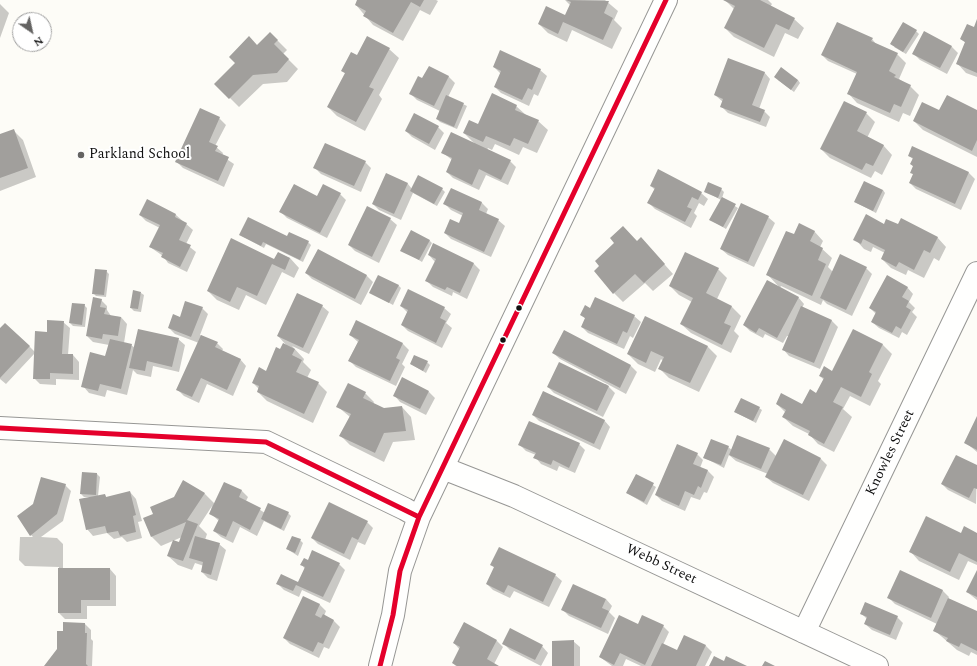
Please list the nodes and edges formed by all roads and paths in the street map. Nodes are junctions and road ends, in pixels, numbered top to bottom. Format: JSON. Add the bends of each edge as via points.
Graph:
{"nodes":[{"id":1,"x":666,"y":0,"type":"edge"},
{"id":2,"x":977,"y":273,"type":"edge"},
{"id":3,"x":0,"y":428,"type":"edge"},
{"id":4,"x":443,"y":468,"type":"junction"},
{"id":5,"x":419,"y":517,"type":"junction"},
{"id":6,"x":804,"y":632,"type":"junction"},
{"id":7,"x":380,"y":666,"type":"edge"},
{"id":8,"x":877,"y":666,"type":"edge"}],
"edges":[{"from":1,"to":4,"type":"street"},
{"from":2,"to":6,"type":"street","name":"Knowles Street"},
{"from":3,"to":5,"type":"street","via":[[266,442]]},
{"from":4,"to":5,"type":"street"},
{"from":4,"to":6,"type":"street","name":"Webb Street","via":[[514,496]]},
{"from":5,"to":7,"type":"street","via":[[400,571],[393,615]]},
{"from":6,"to":8,"type":"street","name":"Webb Street"}]}
